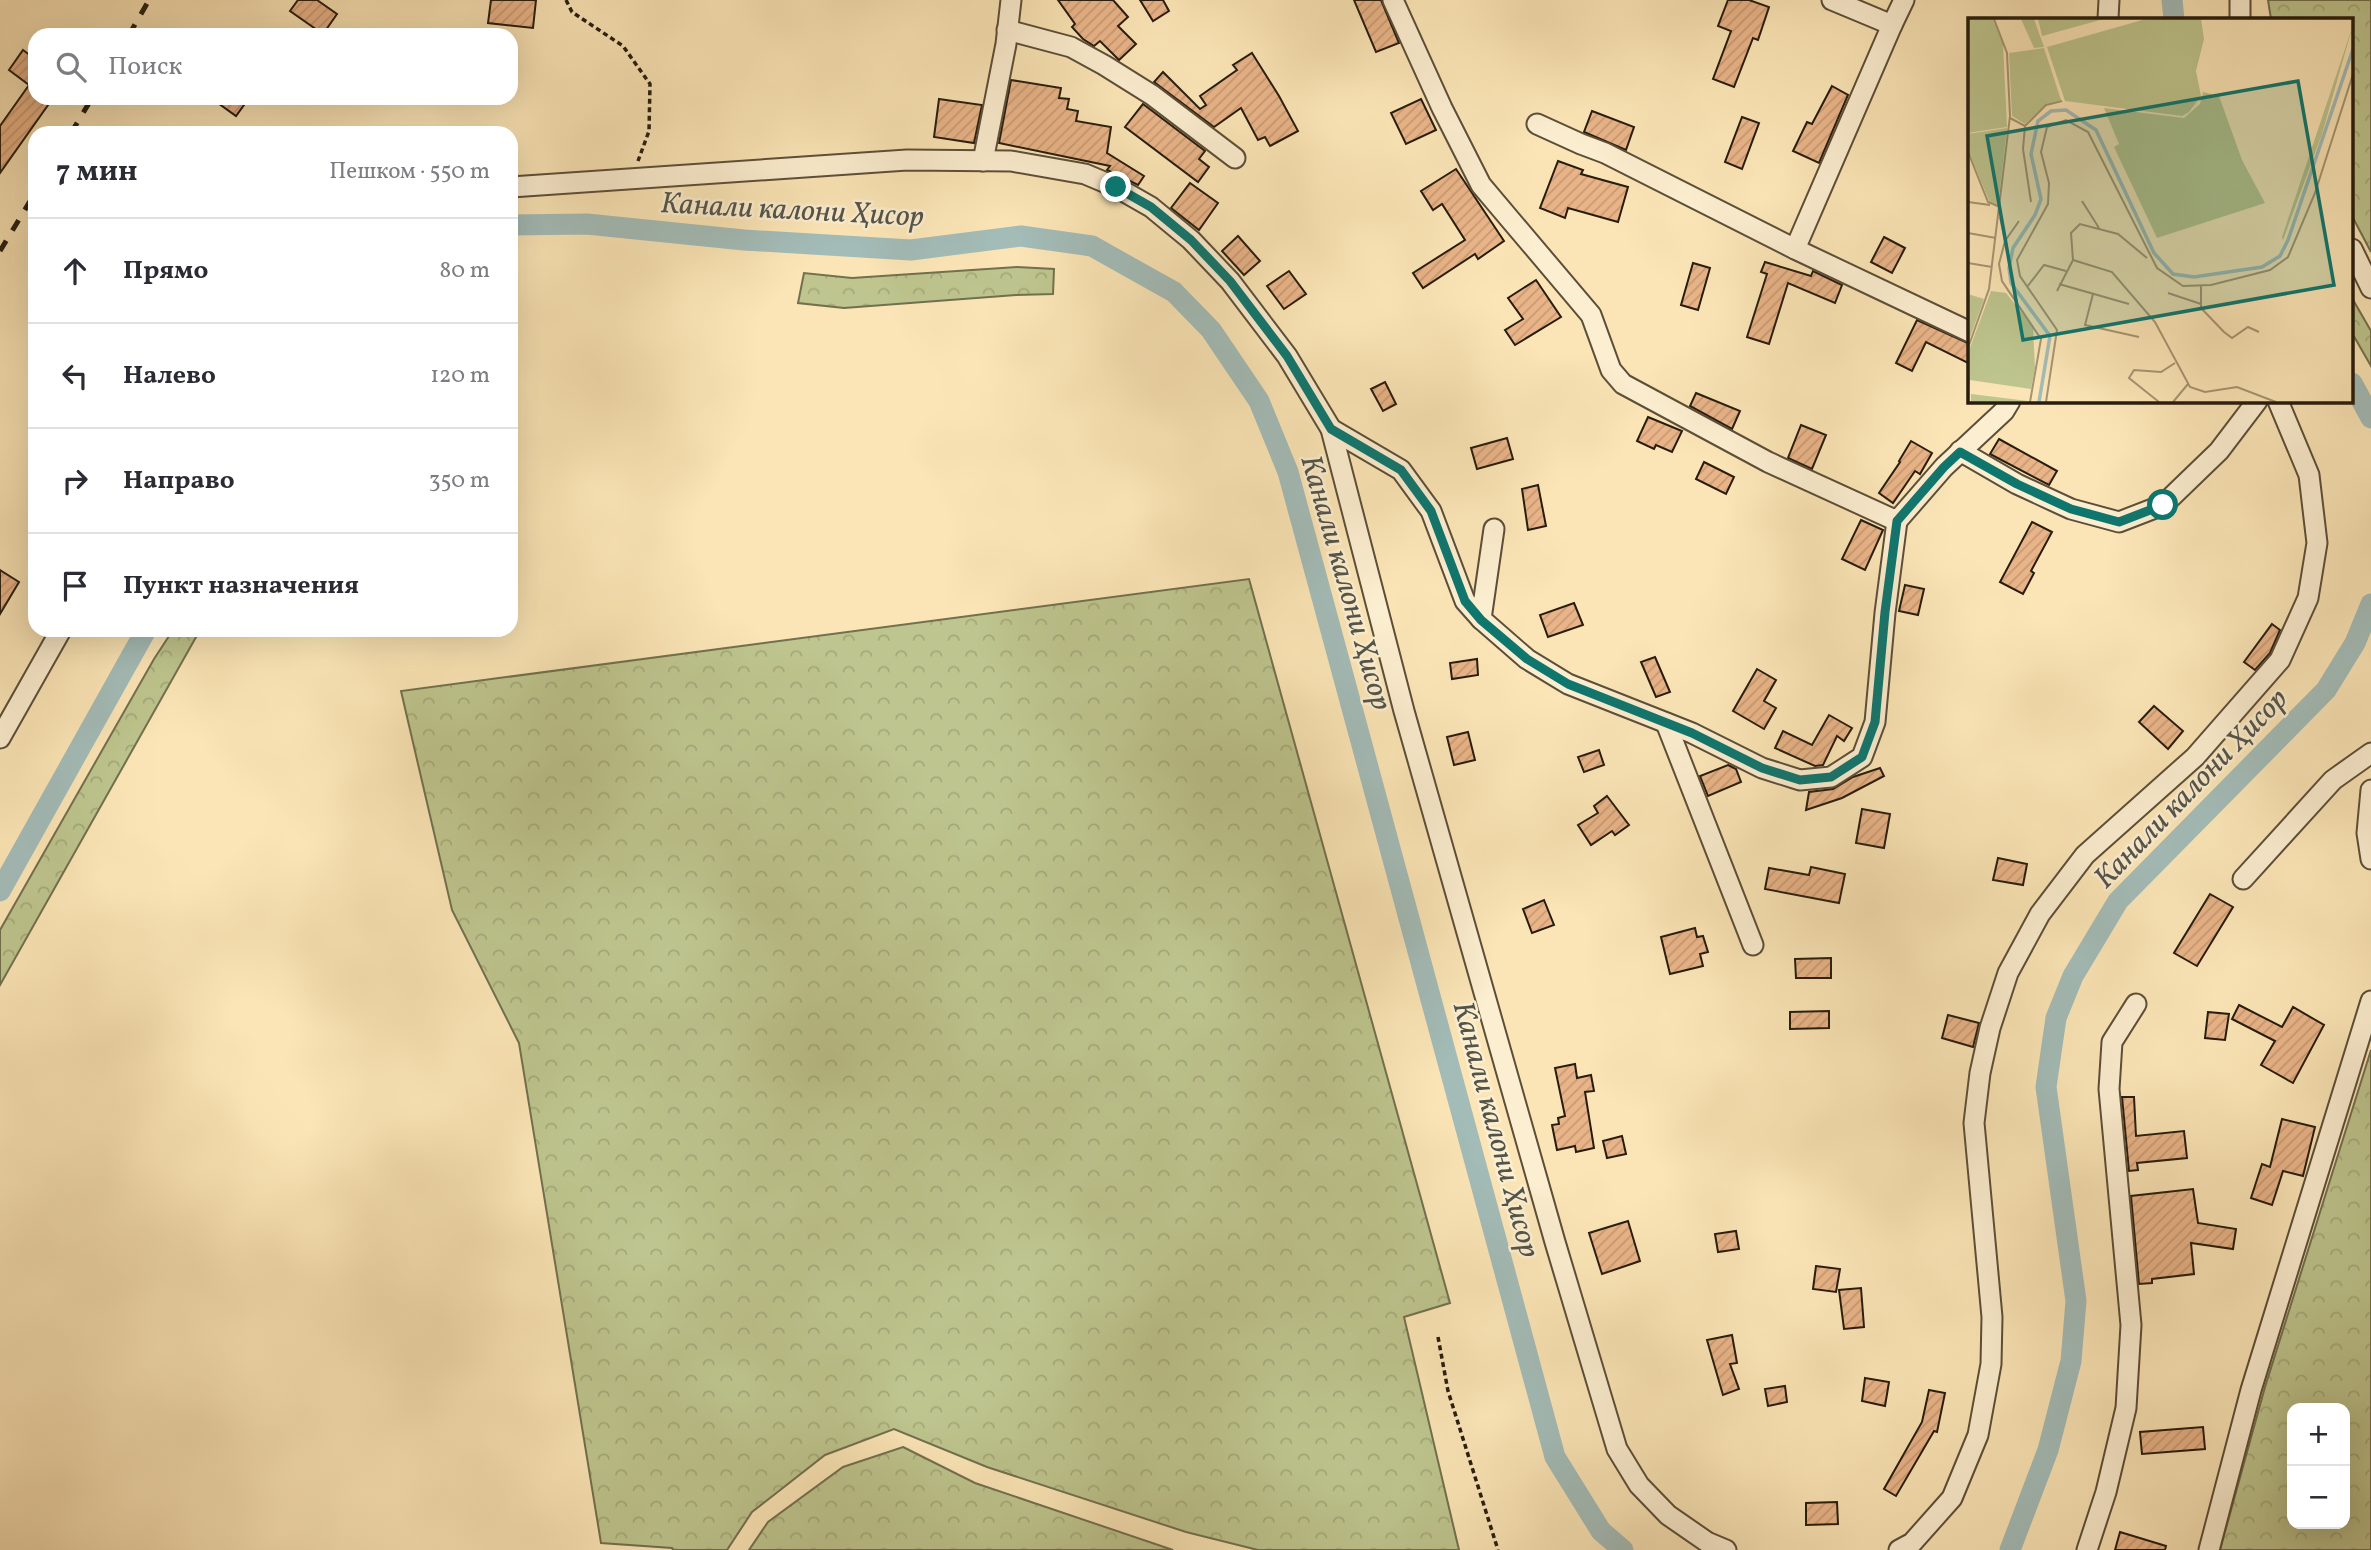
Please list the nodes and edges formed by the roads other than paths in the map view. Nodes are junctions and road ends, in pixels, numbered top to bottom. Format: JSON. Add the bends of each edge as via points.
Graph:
{"nodes":[{"id":1,"x":1011,"y":0,"type":"edge"},
{"id":2,"x":1393,"y":0,"type":"edge"},
{"id":3,"x":1832,"y":0,"type":"edge"},
{"id":4,"x":1904,"y":0,"type":"edge"},
{"id":5,"x":2109,"y":0,"type":"edge"},
{"id":6,"x":2240,"y":0,"type":"edge"},
{"id":7,"x":2108,"y":18,"type":"edge"},
{"id":8,"x":2240,"y":18,"type":"edge"},
{"id":9,"x":1892,"y":25,"type":"junction"},
{"id":10,"x":1007,"y":30,"type":"junction"},
{"id":11,"x":1537,"y":124,"type":"dead end"},
{"id":12,"x":1235,"y":158,"type":"dead end"},
{"id":13,"x":983,"y":161,"type":"junction"},
{"id":14,"x":518,"y":187,"type":"edge"},
{"id":15,"x":1796,"y":249,"type":"junction"},
{"id":16,"x":2354,"y":253,"type":"edge"},
{"id":17,"x":2371,"y":288,"type":"edge"},
{"id":18,"x":1968,"y":331,"type":"edge"},
{"id":19,"x":2009,"y":402,"type":"edge"},
{"id":20,"x":2256,"y":402,"type":"edge"},
{"id":21,"x":2278,"y":402,"type":"edge"},
{"id":22,"x":1331,"y":429,"type":"junction"},
{"id":23,"x":1960,"y":452,"type":"junction"},
{"id":24,"x":1897,"y":521,"type":"junction"},
{"id":25,"x":1494,"y":529,"type":"dead end"},
{"id":26,"x":1481,"y":620,"type":"junction"},
{"id":27,"x":57,"y":637,"type":"edge"},
{"id":28,"x":1666,"y":723,"type":"junction"},
{"id":29,"x":0,"y":738,"type":"edge"},
{"id":30,"x":2371,"y":753,"type":"edge"},
{"id":31,"x":2371,"y":790,"type":"edge"},
{"id":32,"x":2371,"y":859,"type":"edge"},
{"id":33,"x":2243,"y":879,"type":"dead end"},
{"id":34,"x":1754,"y":946,"type":"dead end"},
{"id":35,"x":2136,"y":1004,"type":"dead end"},
{"id":36,"x":2370,"y":1006,"type":"edge"},
{"id":37,"x":1726,"y":1550,"type":"edge"},
{"id":38,"x":1899,"y":1550,"type":"edge"},
{"id":39,"x":2087,"y":1550,"type":"edge"},
{"id":40,"x":2209,"y":1550,"type":"edge"}],
"edges":[{"from":1,"to":10,"type":"street"},
{"from":2,"to":24,"type":"street","via":[[1481,185],[1591,315],[1611,370],[1623,384],[1768,462]]},
{"from":3,"to":9,"type":"street"},
{"from":4,"to":9,"type":"street"},
{"from":5,"to":7,"type":"street"},
{"from":6,"to":8,"type":"street"},
{"from":9,"to":15,"type":"street"},
{"from":10,"to":12,"type":"street","via":[[1071,47],[1104,65]]},
{"from":10,"to":13,"type":"street"},
{"from":11,"to":15,"type":"street"},
{"from":13,"to":14,"type":"street","via":[[907,160]]},
{"from":13,"to":22,"type":"street","via":[[1011,161],[1085,174],[1151,207],[1230,281],[1287,356]]},
{"from":15,"to":18,"type":"street"},
{"from":16,"to":17,"type":"street"},
{"from":19,"to":23,"type":"street"},
{"from":20,"to":23,"type":"street","via":[[2219,451],[2163,505],[2119,522],[2071,509]]},
{"from":21,"to":38,"type":"street","via":[[2309,475],[2317,543],[2308,598],[2280,660],[2195,757],[2085,855],[2040,915],[2008,973],[1990,1028],[1974,1123],[1992,1317],[1991,1364],[1978,1435],[1952,1497],[1912,1543]]},
{"from":22,"to":26,"type":"street","via":[[1401,470],[1431,511],[1465,601]]},
{"from":22,"to":37,"type":"street","via":[[1404,711],[1617,1449],[1639,1485],[1668,1515]]},
{"from":23,"to":24,"type":"street"},
{"from":24,"to":28,"type":"street","via":[[1875,722],[1862,757],[1831,777],[1800,780],[1762,768]]},
{"from":25,"to":26,"type":"street"},
{"from":26,"to":28,"type":"street","via":[[1527,659],[1568,684]]},
{"from":27,"to":29,"type":"street"},
{"from":28,"to":34,"type":"street"},
{"from":30,"to":33,"type":"street","via":[[2333,780]]},
{"from":31,"to":32,"type":"street","via":[[2367,833]]},
{"from":35,"to":39,"type":"street","via":[[2112,1042],[2109,1088],[2132,1325],[2126,1408]]},
{"from":36,"to":40,"type":"street","via":[[2251,1390]]}]}
